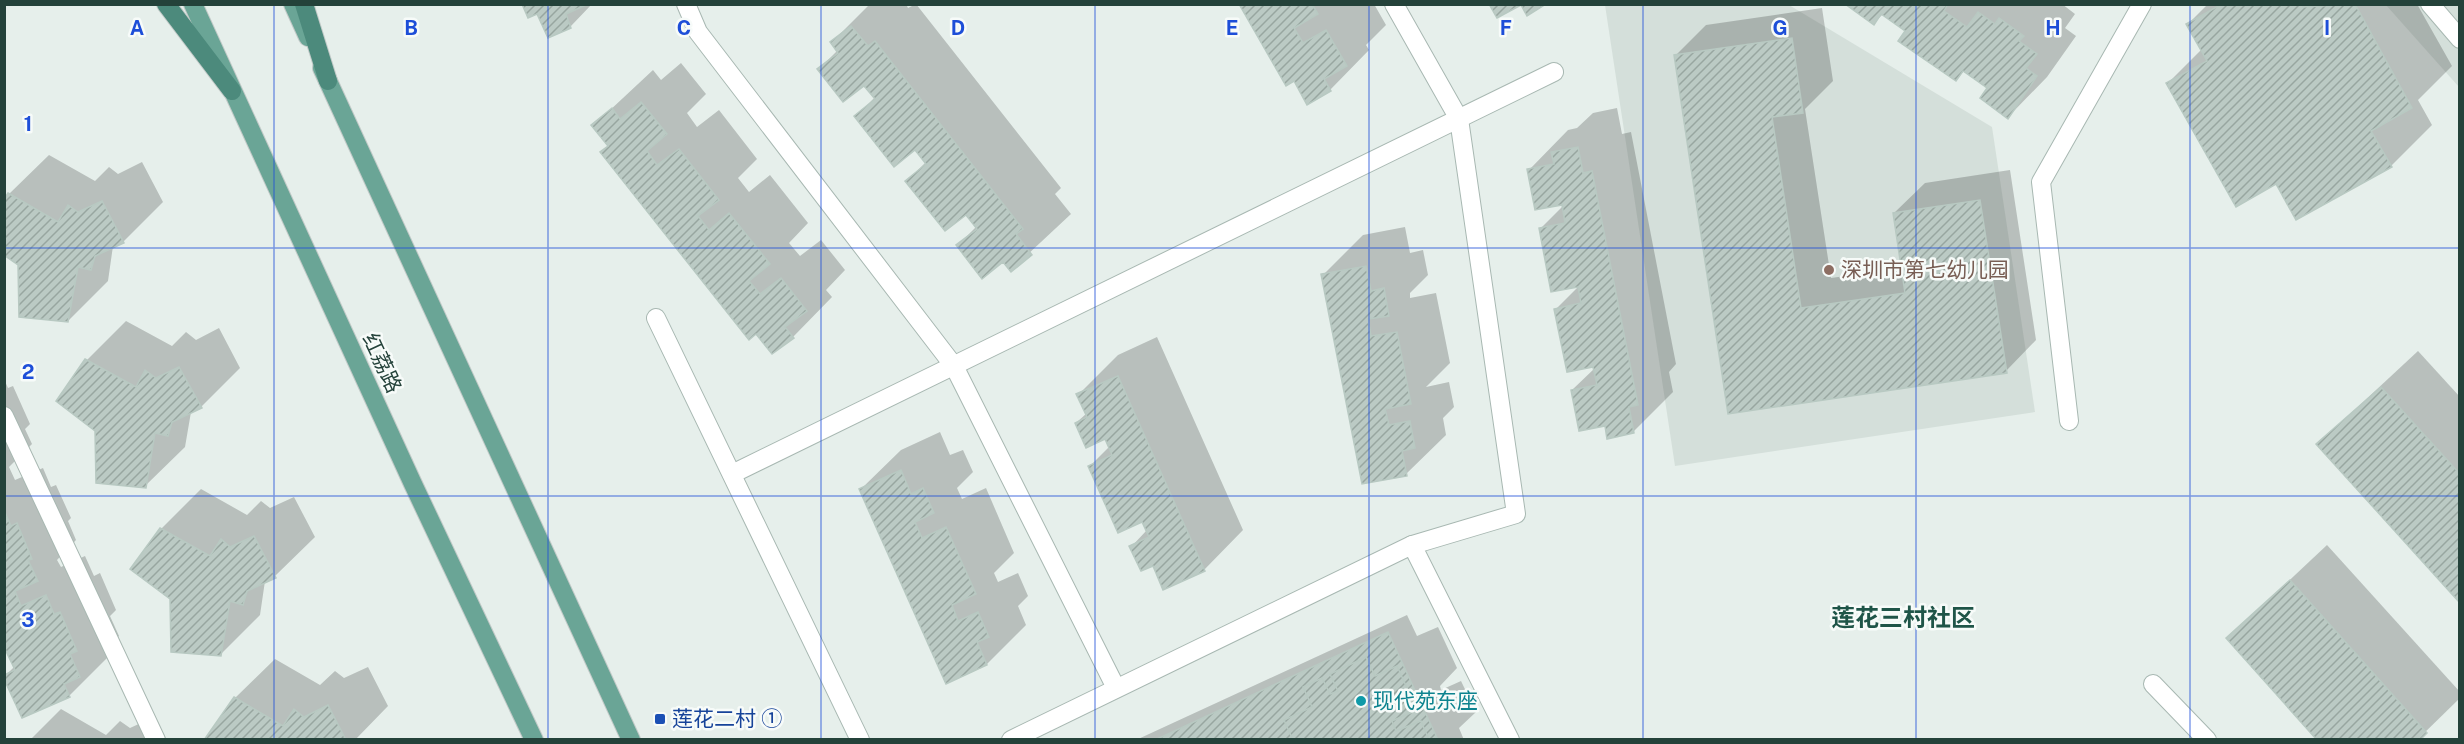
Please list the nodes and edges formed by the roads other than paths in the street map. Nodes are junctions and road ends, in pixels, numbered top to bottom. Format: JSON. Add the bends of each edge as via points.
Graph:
{"nodes":[{"id":1,"x":166,"y":4,"type":"edge"},
{"id":2,"x":193,"y":4,"type":"edge"},
{"id":3,"x":293,"y":4,"type":"edge"},
{"id":4,"x":304,"y":4,"type":"edge"},
{"id":5,"x":686,"y":4,"type":"edge"},
{"id":6,"x":1394,"y":4,"type":"edge"},
{"id":7,"x":2142,"y":4,"type":"edge"},
{"id":8,"x":2430,"y":4,"type":"edge"},
{"id":9,"x":2460,"y":39,"type":"edge"},
{"id":10,"x":1554,"y":72,"type":"dead end"},
{"id":11,"x":328,"y":81,"type":"junction"},
{"id":12,"x":232,"y":91,"type":"junction"},
{"id":13,"x":1459,"y":119,"type":"junction"},
{"id":14,"x":656,"y":318,"type":"dead end"},
{"id":15,"x":954,"y":366,"type":"junction"},
{"id":16,"x":4,"y":416,"type":"edge"},
{"id":17,"x":2069,"y":421,"type":"dead end"},
{"id":18,"x":732,"y":474,"type":"junction"},
{"id":19,"x":1412,"y":545,"type":"junction"},
{"id":20,"x":2153,"y":684,"type":"dead end"},
{"id":21,"x":1116,"y":688,"type":"junction"},
{"id":22,"x":156,"y":740,"type":"edge"},
{"id":23,"x":534,"y":740,"type":"edge"},
{"id":24,"x":631,"y":740,"type":"edge"},
{"id":25,"x":860,"y":740,"type":"edge"},
{"id":26,"x":1011,"y":740,"type":"edge"},
{"id":27,"x":1510,"y":740,"type":"edge"},
{"id":28,"x":2207,"y":740,"type":"edge"}],
"edges":[{"from":1,"to":12,"type":"highway"},
{"from":2,"to":12,"type":"main road","name":"红荔路"},
{"from":3,"to":11,"type":"main road"},
{"from":4,"to":11,"type":"highway"},
{"from":5,"to":15,"type":"street","via":[[698,32]]},
{"from":6,"to":13,"type":"street"},
{"from":7,"to":17,"type":"street","via":[[2041,183]]},
{"from":8,"to":9,"type":"street"},
{"from":10,"to":13,"type":"street"},
{"from":11,"to":24,"type":"main road"},
{"from":12,"to":23,"type":"main road","name":"红荔路"},
{"from":13,"to":15,"type":"street"},
{"from":13,"to":19,"type":"street","via":[[1516,514]]},
{"from":14,"to":18,"type":"street"},
{"from":15,"to":18,"type":"street"},
{"from":15,"to":21,"type":"street"},
{"from":16,"to":22,"type":"street"},
{"from":18,"to":25,"type":"street"},
{"from":19,"to":21,"type":"street"},
{"from":19,"to":27,"type":"street"},
{"from":20,"to":28,"type":"street"},
{"from":21,"to":26,"type":"street"}]}
